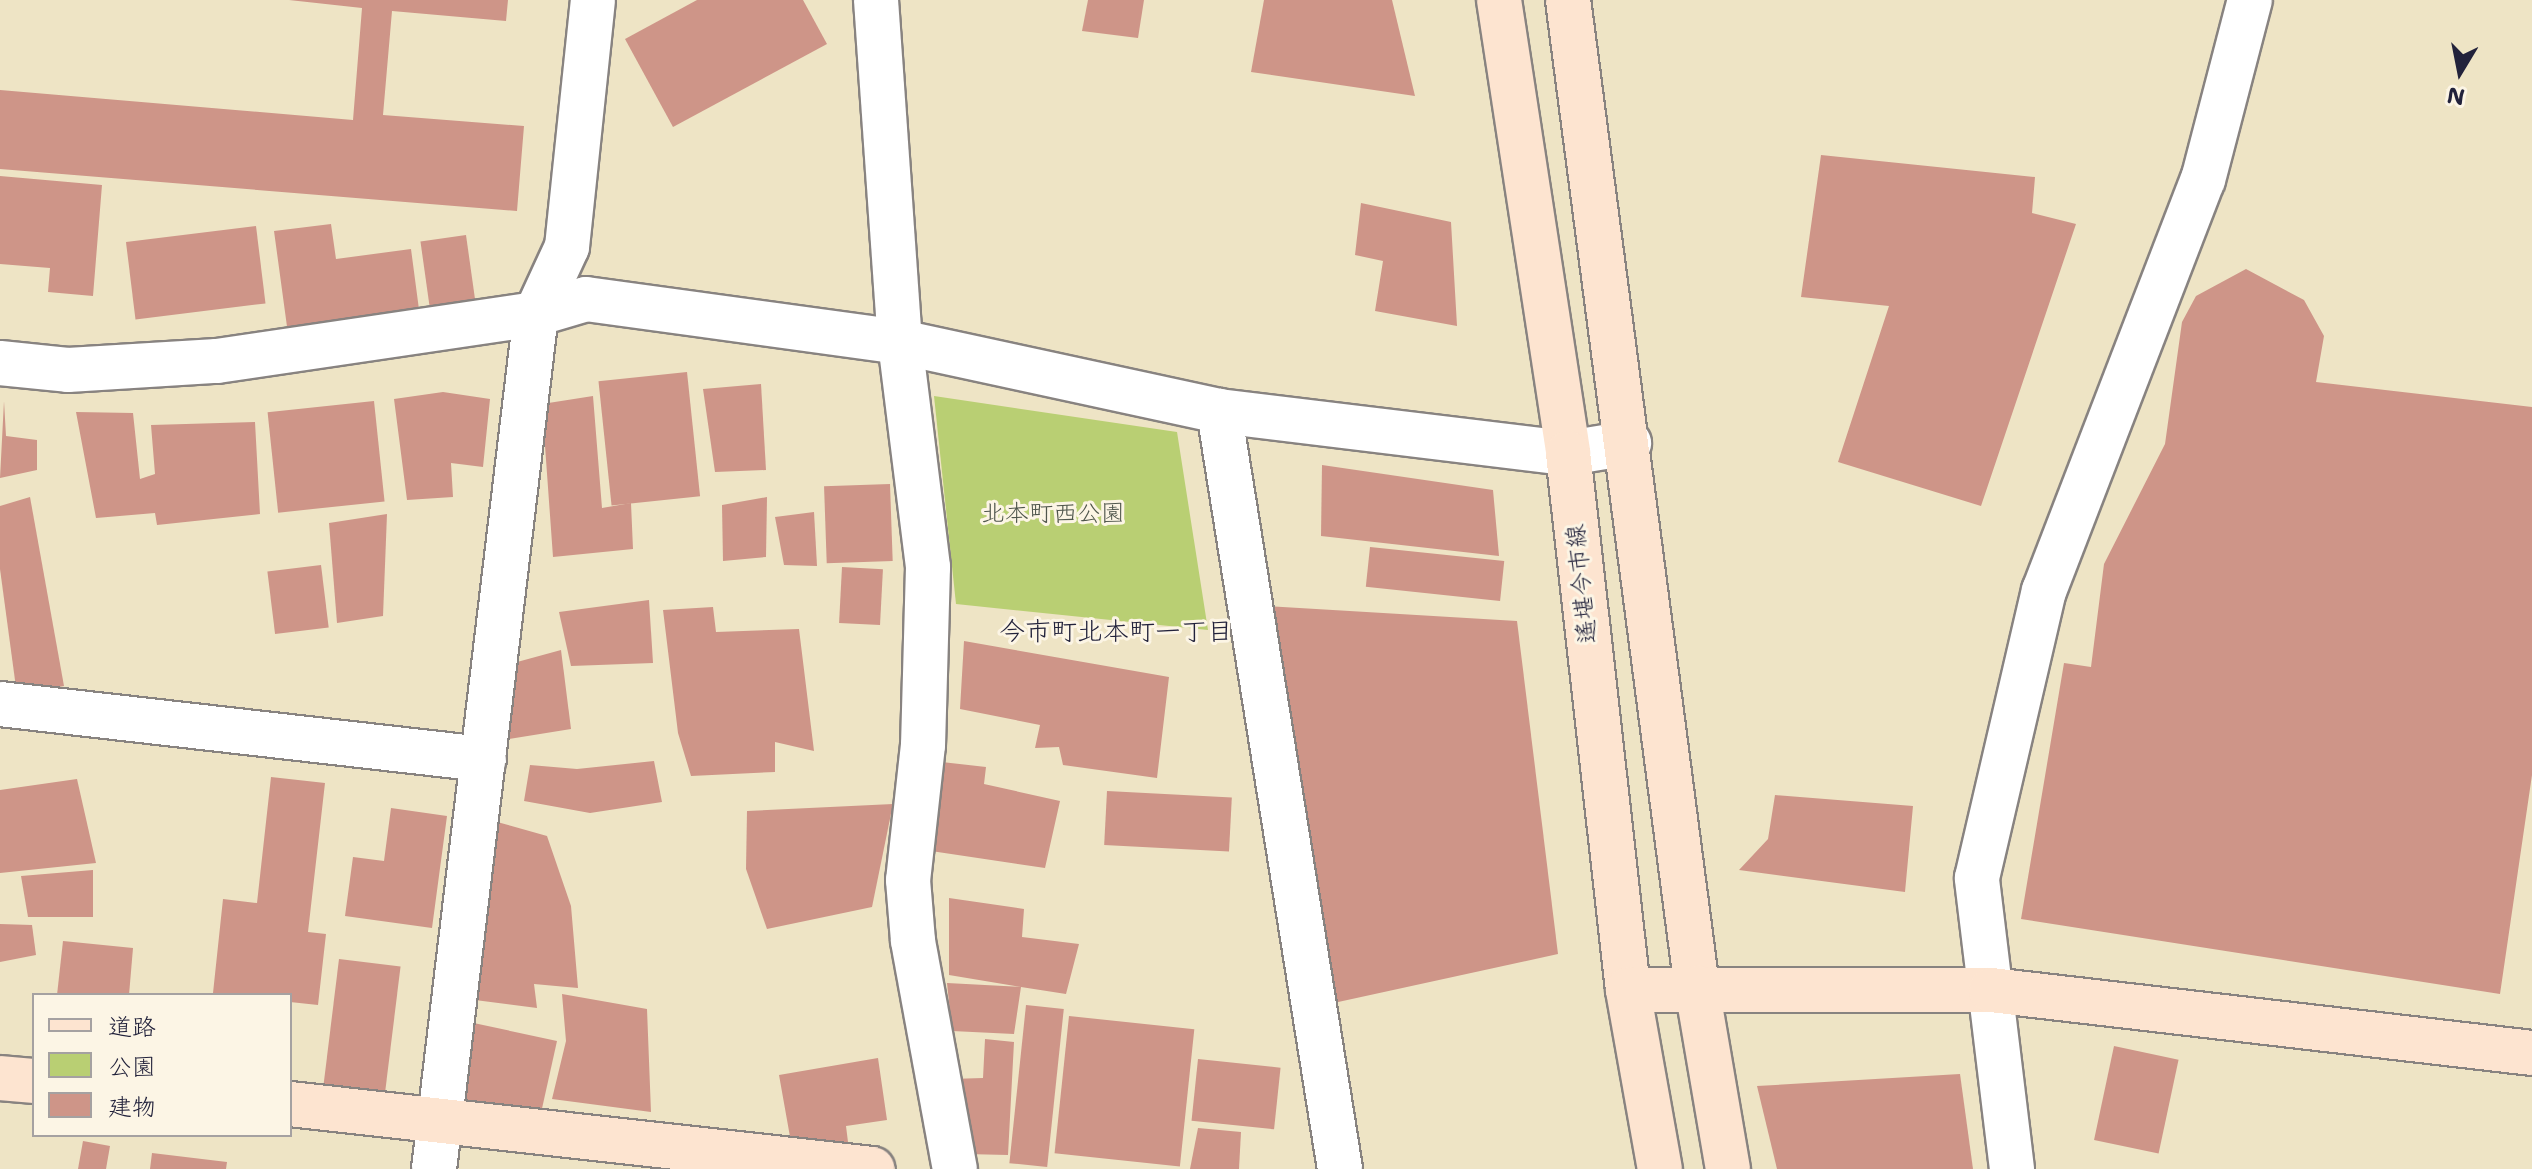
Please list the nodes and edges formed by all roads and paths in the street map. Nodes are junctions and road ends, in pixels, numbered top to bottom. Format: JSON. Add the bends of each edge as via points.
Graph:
{"nodes":[{"id":1,"x":593,"y":0,"type":"edge"},
{"id":2,"x":876,"y":0,"type":"edge"},
{"id":3,"x":1499,"y":0,"type":"edge"},
{"id":4,"x":1568,"y":0,"type":"edge"},
{"id":5,"x":2250,"y":0,"type":"edge"},
{"id":6,"x":536,"y":314,"type":"junction"},
{"id":7,"x":900,"y":342,"type":"junction"},
{"id":8,"x":0,"y":363,"type":"edge"},
{"id":9,"x":1219,"y":411,"type":"junction"},
{"id":10,"x":1629,"y":443,"type":"junction"},
{"id":11,"x":1568,"y":453,"type":"junction"},
{"id":12,"x":0,"y":704,"type":"edge"},
{"id":13,"x":484,"y":759,"type":"junction"},
{"id":14,"x":1697,"y":988,"type":"junction"},
{"id":15,"x":1628,"y":990,"type":"junction"},
{"id":16,"x":1991,"y":990,"type":"junction"},
{"id":17,"x":2532,"y":1053,"type":"edge"},
{"id":18,"x":0,"y":1078,"type":"edge"},
{"id":19,"x":32,"y":1081,"type":"edge"},
{"id":20,"x":292,"y":1104,"type":"edge"},
{"id":21,"x":441,"y":1118,"type":"junction"},
{"id":22,"x":434,"y":1169,"type":"edge"},
{"id":23,"x":872,"y":1169,"type":"edge"},
{"id":24,"x":955,"y":1169,"type":"edge"},
{"id":25,"x":1340,"y":1169,"type":"edge"},
{"id":26,"x":1660,"y":1169,"type":"edge"},
{"id":27,"x":1728,"y":1169,"type":"edge"},
{"id":28,"x":2012,"y":1169,"type":"edge"}],
"edges":[{"from":1,"to":6,"type":"street","via":[[567,247]]},
{"from":2,"to":7,"type":"street"},
{"from":3,"to":11,"type":"main road","name":"遙堪今市線"},
{"from":4,"to":10,"type":"main road"},
{"from":5,"to":16,"type":"street","via":[[2203,180],[2044,591],[1977,878]]},
{"from":6,"to":7,"type":"street","via":[[586,299]]},
{"from":6,"to":8,"type":"street","via":[[217,361],[68,370]]},
{"from":6,"to":13,"type":"street"},
{"from":7,"to":9,"type":"street"},
{"from":7,"to":24,"type":"street","via":[[928,567],[923,745],[908,880],[913,941]]},
{"from":9,"to":11,"type":"street"},
{"from":9,"to":25,"type":"street"},
{"from":10,"to":11,"type":"street"},
{"from":10,"to":14,"type":"main road"},
{"from":11,"to":15,"type":"main road","name":"遙堪今市線"},
{"from":12,"to":13,"type":"street"},
{"from":13,"to":21,"type":"street"},
{"from":14,"to":15,"type":"main road"},
{"from":14,"to":16,"type":"main road"},
{"from":14,"to":27,"type":"main road"},
{"from":15,"to":26,"type":"main road","name":"遙堪今市線"},
{"from":16,"to":17,"type":"main road"},
{"from":16,"to":28,"type":"street"},
{"from":18,"to":19,"type":"main road"},
{"from":20,"to":21,"type":"main road"},
{"from":21,"to":22,"type":"street"},
{"from":21,"to":23,"type":"main road"}]}
